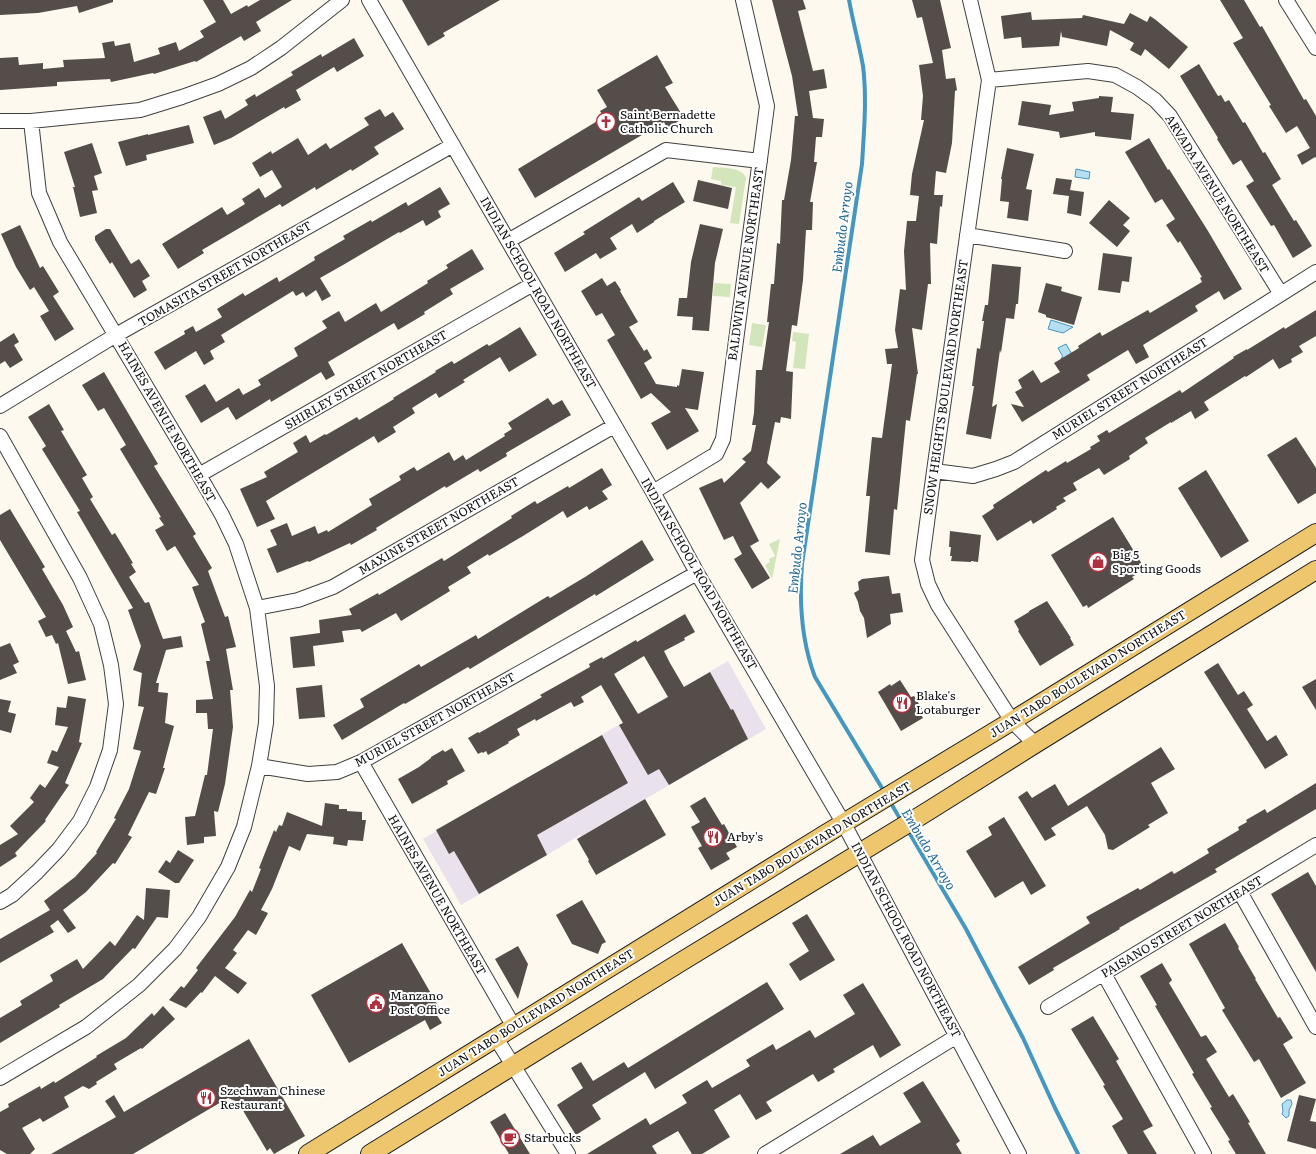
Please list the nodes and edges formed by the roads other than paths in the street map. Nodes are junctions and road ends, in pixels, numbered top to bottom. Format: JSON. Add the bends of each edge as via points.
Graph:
{"nodes":[{"id":1,"x":342,"y":0,"type":"edge"},
{"id":2,"x":369,"y":0,"type":"edge"},
{"id":3,"x":744,"y":0,"type":"edge"},
{"id":4,"x":970,"y":0,"type":"edge"},
{"id":5,"x":1286,"y":0,"type":"edge"},
{"id":6,"x":1316,"y":48,"type":"edge"},
{"id":7,"x":989,"y":80,"type":"junction"},
{"id":8,"x":0,"y":121,"type":"edge"},
{"id":9,"x":31,"y":121,"type":"junction"},
{"id":10,"x":453,"y":145,"type":"junction"},
{"id":11,"x":760,"y":161,"type":"junction"},
{"id":12,"x":967,"y":235,"type":"junction"},
{"id":13,"x":508,"y":240,"type":"junction"},
{"id":14,"x":1065,"y":251,"type":"dead end"},
{"id":15,"x":1316,"y":272,"type":"edge"},
{"id":16,"x":533,"y":284,"type":"junction"},
{"id":17,"x":1281,"y":294,"type":"junction"},
{"id":18,"x":116,"y":335,"type":"junction"},
{"id":19,"x":0,"y":406,"type":"edge"},
{"id":20,"x":614,"y":426,"type":"junction"},
{"id":21,"x":0,"y":436,"type":"edge"},
{"id":22,"x":934,"y":472,"type":"junction"},
{"id":23,"x":198,"y":475,"type":"junction"},
{"id":24,"x":653,"y":492,"type":"junction"},
{"id":25,"x":1316,"y":533,"type":"edge"},
{"id":26,"x":1316,"y":570,"type":"edge"},
{"id":27,"x":697,"y":572,"type":"junction"},
{"id":28,"x":257,"y":608,"type":"junction"},
{"id":29,"x":1012,"y":722,"type":"junction"},
{"id":30,"x":1035,"y":744,"type":"junction"},
{"id":31,"x":361,"y":762,"type":"junction"},
{"id":32,"x":259,"y":766,"type":"junction"},
{"id":33,"x":844,"y":824,"type":"junction"},
{"id":34,"x":1316,"y":846,"type":"edge"},
{"id":35,"x":859,"y":853,"type":"junction"},
{"id":36,"x":1240,"y":892,"type":"junction"},
{"id":37,"x":0,"y":902,"type":"edge"},
{"id":38,"x":1104,"y":974,"type":"junction"},
{"id":39,"x":1048,"y":1007,"type":"dead end"},
{"id":40,"x":514,"y":1027,"type":"junction"},
{"id":41,"x":1316,"y":1027,"type":"edge"},
{"id":42,"x":957,"y":1036,"type":"junction"},
{"id":43,"x":496,"y":1038,"type":"junction"},
{"id":44,"x":513,"y":1065,"type":"junction"},
{"id":45,"x":0,"y":1078,"type":"edge"},
{"id":46,"x":308,"y":1154,"type":"edge"},
{"id":47,"x":370,"y":1154,"type":"edge"},
{"id":48,"x":568,"y":1154,"type":"edge"},
{"id":49,"x":765,"y":1154,"type":"edge"},
{"id":50,"x":1019,"y":1154,"type":"edge"},
{"id":51,"x":1204,"y":1154,"type":"edge"}],
"edges":[{"from":1,"to":9,"type":"street","via":[[281,48],[251,68],[218,84],[140,110]]},
{"from":2,"to":10,"type":"street","name":"INDIAN SCHOOL ROAD NORTHEAST"},
{"from":3,"to":11,"type":"street","name":"BALDWIN AVENUE NORTHEAST","via":[[767,106]]},
{"from":4,"to":7,"type":"street","name":"SNOW HEIGHTS BOULEVARD NORTHEAST"},
{"from":5,"to":6,"type":"street"},
{"from":7,"to":12,"type":"street","name":"SNOW HEIGHTS BOULEVARD NORTHEAST"},
{"from":7,"to":17,"type":"street","name":"ARVADA AVENUE NORTHEAST","via":[[1088,71],[1115,76],[1155,100],[1170,116]]},
{"from":8,"to":9,"type":"street"},
{"from":9,"to":18,"type":"street","name":"HAINES AVENUE NORTHEAST","via":[[39,193],[60,242]]},
{"from":10,"to":13,"type":"street","name":"INDIAN SCHOOL ROAD NORTHEAST"},
{"from":10,"to":18,"type":"street","name":"TOMASITA STREET NORTHEAST"},
{"from":11,"to":13,"type":"street","via":[[666,150]]},
{"from":11,"to":24,"type":"street","name":"BALDWIN AVENUE NORTHEAST","via":[[723,439],[716,454]]},
{"from":12,"to":14,"type":"street"},
{"from":12,"to":22,"type":"street","name":"SNOW HEIGHTS BOULEVARD NORTHEAST"},
{"from":13,"to":16,"type":"street","name":"INDIAN SCHOOL ROAD NORTHEAST"},
{"from":15,"to":17,"type":"street","name":"MURIEL STREET NORTHEAST"},
{"from":16,"to":20,"type":"street","name":"INDIAN SCHOOL ROAD NORTHEAST"},
{"from":16,"to":23,"type":"street","name":"SHIRLEY STREET NORTHEAST"},
{"from":17,"to":22,"type":"street","name":"MURIEL STREET NORTHEAST","via":[[1014,462],[973,476]]},
{"from":18,"to":19,"type":"street","name":"TOMASITA STREET NORTHEAST"},
{"from":18,"to":23,"type":"street","name":"HAINES AVENUE NORTHEAST"},
{"from":20,"to":24,"type":"street","name":"INDIAN SCHOOL ROAD NORTHEAST"},
{"from":20,"to":28,"type":"street","name":"MAXINE STREET NORTHEAST","via":[[333,587],[298,600]]},
{"from":21,"to":37,"type":"street","via":[[80,578],[101,624],[111,665],[116,704],[110,750],[98,787],[80,821],[37,872],[12,895]]},
{"from":22,"to":29,"type":"street","name":"SNOW HEIGHTS BOULEVARD NORTHEAST","via":[[922,560],[928,584],[938,605]]},
{"from":23,"to":28,"type":"street","name":"HAINES AVENUE NORTHEAST","via":[[236,544]]},
{"from":24,"to":27,"type":"street","name":"INDIAN SCHOOL ROAD NORTHEAST"},
{"from":25,"to":29,"type":"main road","name":"JUAN TABO BOULEVARD NORTHEAST"},
{"from":26,"to":30,"type":"main road"},
{"from":27,"to":31,"type":"street","name":"MURIEL STREET NORTHEAST"},
{"from":27,"to":33,"type":"street","name":"INDIAN SCHOOL ROAD NORTHEAST"},
{"from":28,"to":32,"type":"street","name":"HAINES AVENUE NORTHEAST","via":[[267,686],[266,723]]},
{"from":29,"to":30,"type":"street","name":"SNOW HEIGHTS BOULEVARD NORTHEAST"},
{"from":29,"to":33,"type":"main road","name":"JUAN TABO BOULEVARD NORTHEAST"},
{"from":30,"to":35,"type":"main road"},
{"from":31,"to":32,"type":"street","name":"MURIEL STREET NORTHEAST","via":[[337,772],[308,774]]},
{"from":31,"to":40,"type":"street","name":"HAINES AVENUE NORTHEAST"},
{"from":32,"to":45,"type":"street","via":[[244,827],[228,867],[199,917],[175,949],[139,986],[86,1027]]},
{"from":33,"to":35,"type":"street","name":"INDIAN SCHOOL ROAD NORTHEAST"},
{"from":33,"to":40,"type":"main road","name":"JUAN TABO BOULEVARD NORTHEAST"},
{"from":34,"to":36,"type":"street","name":"PAISANO STREET NORTHEAST"},
{"from":35,"to":42,"type":"street","name":"INDIAN SCHOOL ROAD NORTHEAST"},
{"from":35,"to":44,"type":"main road"},
{"from":36,"to":38,"type":"street","name":"PAISANO STREET NORTHEAST"},
{"from":36,"to":41,"type":"street"},
{"from":38,"to":39,"type":"street","name":"PAISANO STREET NORTHEAST"},
{"from":38,"to":51,"type":"street"},
{"from":40,"to":43,"type":"main road","name":"JUAN TABO BOULEVARD NORTHEAST"},
{"from":42,"to":49,"type":"street"},
{"from":42,"to":50,"type":"street","name":"INDIAN SCHOOL ROAD NORTHEAST"},
{"from":43,"to":44,"type":"street"},
{"from":43,"to":46,"type":"main road","name":"JUAN TABO BOULEVARD NORTHEAST"},
{"from":44,"to":47,"type":"main road"},
{"from":44,"to":48,"type":"street"}]}
